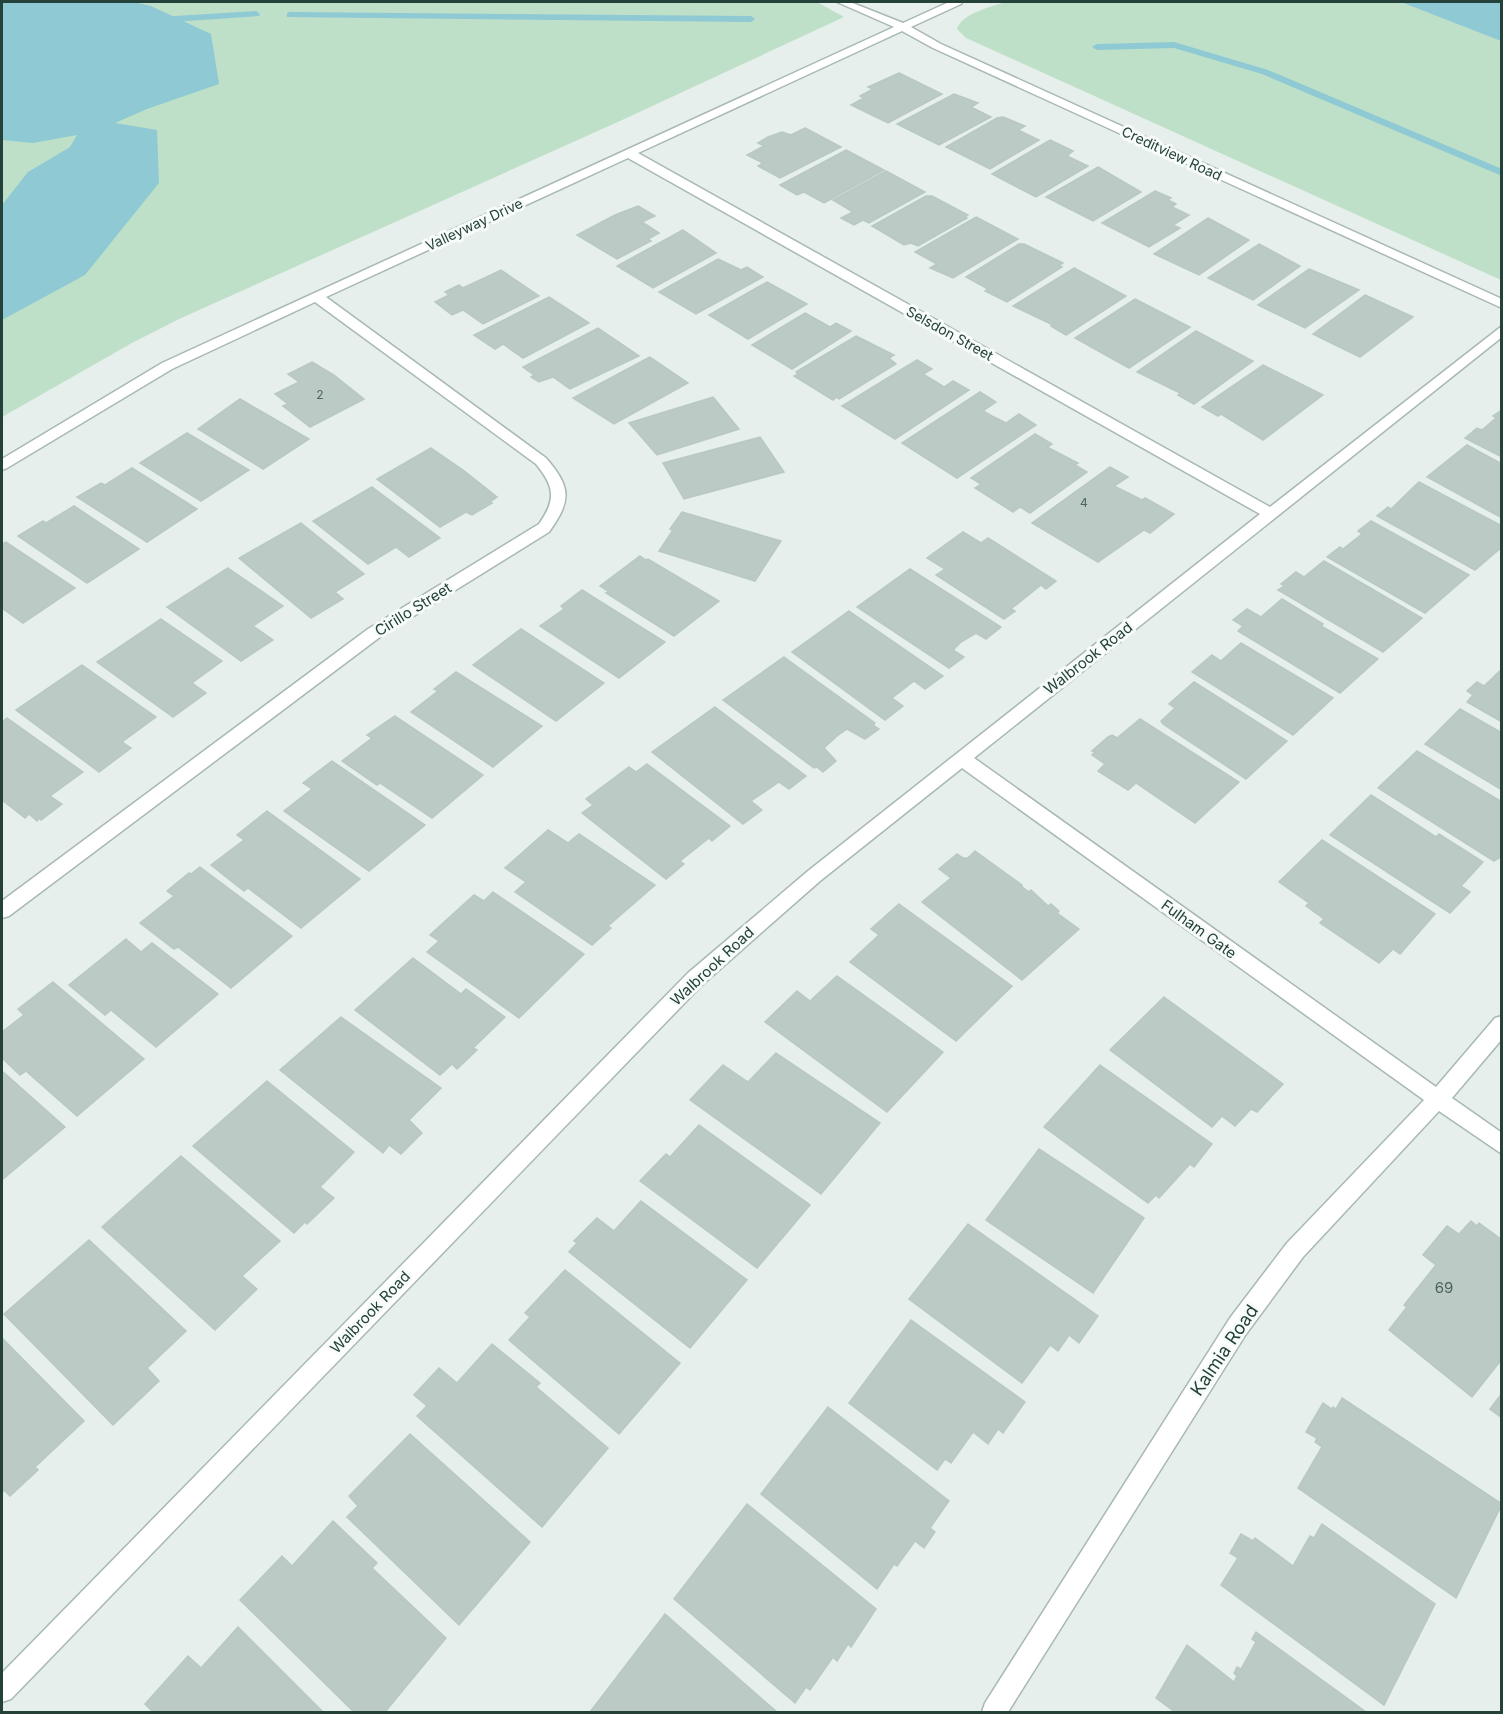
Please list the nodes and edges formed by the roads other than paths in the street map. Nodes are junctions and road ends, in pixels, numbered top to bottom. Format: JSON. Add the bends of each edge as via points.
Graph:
{"nodes":[{"id":1,"x":842,"y":2,"type":"edge"},
{"id":2,"x":957,"y":2,"type":"edge"},
{"id":3,"x":903,"y":27,"type":"junction"},
{"id":4,"x":628,"y":153,"type":"junction"},
{"id":5,"x":317,"y":297,"type":"junction"},
{"id":6,"x":1502,"y":304,"type":"edge"},
{"id":7,"x":1502,"y":330,"type":"edge"},
{"id":8,"x":2,"y":465,"type":"edge"},
{"id":9,"x":1271,"y":514,"type":"junction"},
{"id":10,"x":962,"y":759,"type":"junction"},
{"id":11,"x":2,"y":911,"type":"edge"},
{"id":12,"x":1502,"y":1024,"type":"edge"},
{"id":13,"x":1437,"y":1100,"type":"junction"},
{"id":14,"x":1502,"y":1145,"type":"edge"},
{"id":15,"x":2,"y":1690,"type":"edge"},
{"id":16,"x":994,"y":1713,"type":"edge"}],
"edges":[{"from":1,"to":3,"type":"street","name":"Creditview Road"},
{"from":2,"to":3,"type":"street","name":"Valleyway Drive"},
{"from":3,"to":4,"type":"street","name":"Valleyway Drive"},
{"from":3,"to":6,"type":"street","name":"Creditview Road"},
{"from":4,"to":5,"type":"street","name":"Valleyway Drive"},
{"from":4,"to":9,"type":"street","name":"Selsdon Street"},
{"from":5,"to":8,"type":"street","name":"Valleyway Drive","via":[[167,366]]},
{"from":5,"to":11,"type":"street","name":"Cirillo Street","via":[[541,461],[555,475],[560,492],[558,510],[544,528],[374,633]]},
{"from":7,"to":9,"type":"street","name":"Walbrook Road"},
{"from":9,"to":10,"type":"street","name":"Walbrook Road"},
{"from":10,"to":13,"type":"street","name":"Fulham Gate"},
{"from":10,"to":15,"type":"street","name":"Walbrook Road","via":[[814,876],[695,979]]},
{"from":12,"to":13,"type":"street","name":"Kalmia Road"},
{"from":13,"to":14,"type":"street","name":"Fulham Gate"},
{"from":13,"to":16,"type":"street","name":"Kalmia Road","via":[[1295,1250],[1238,1326]]}]}
